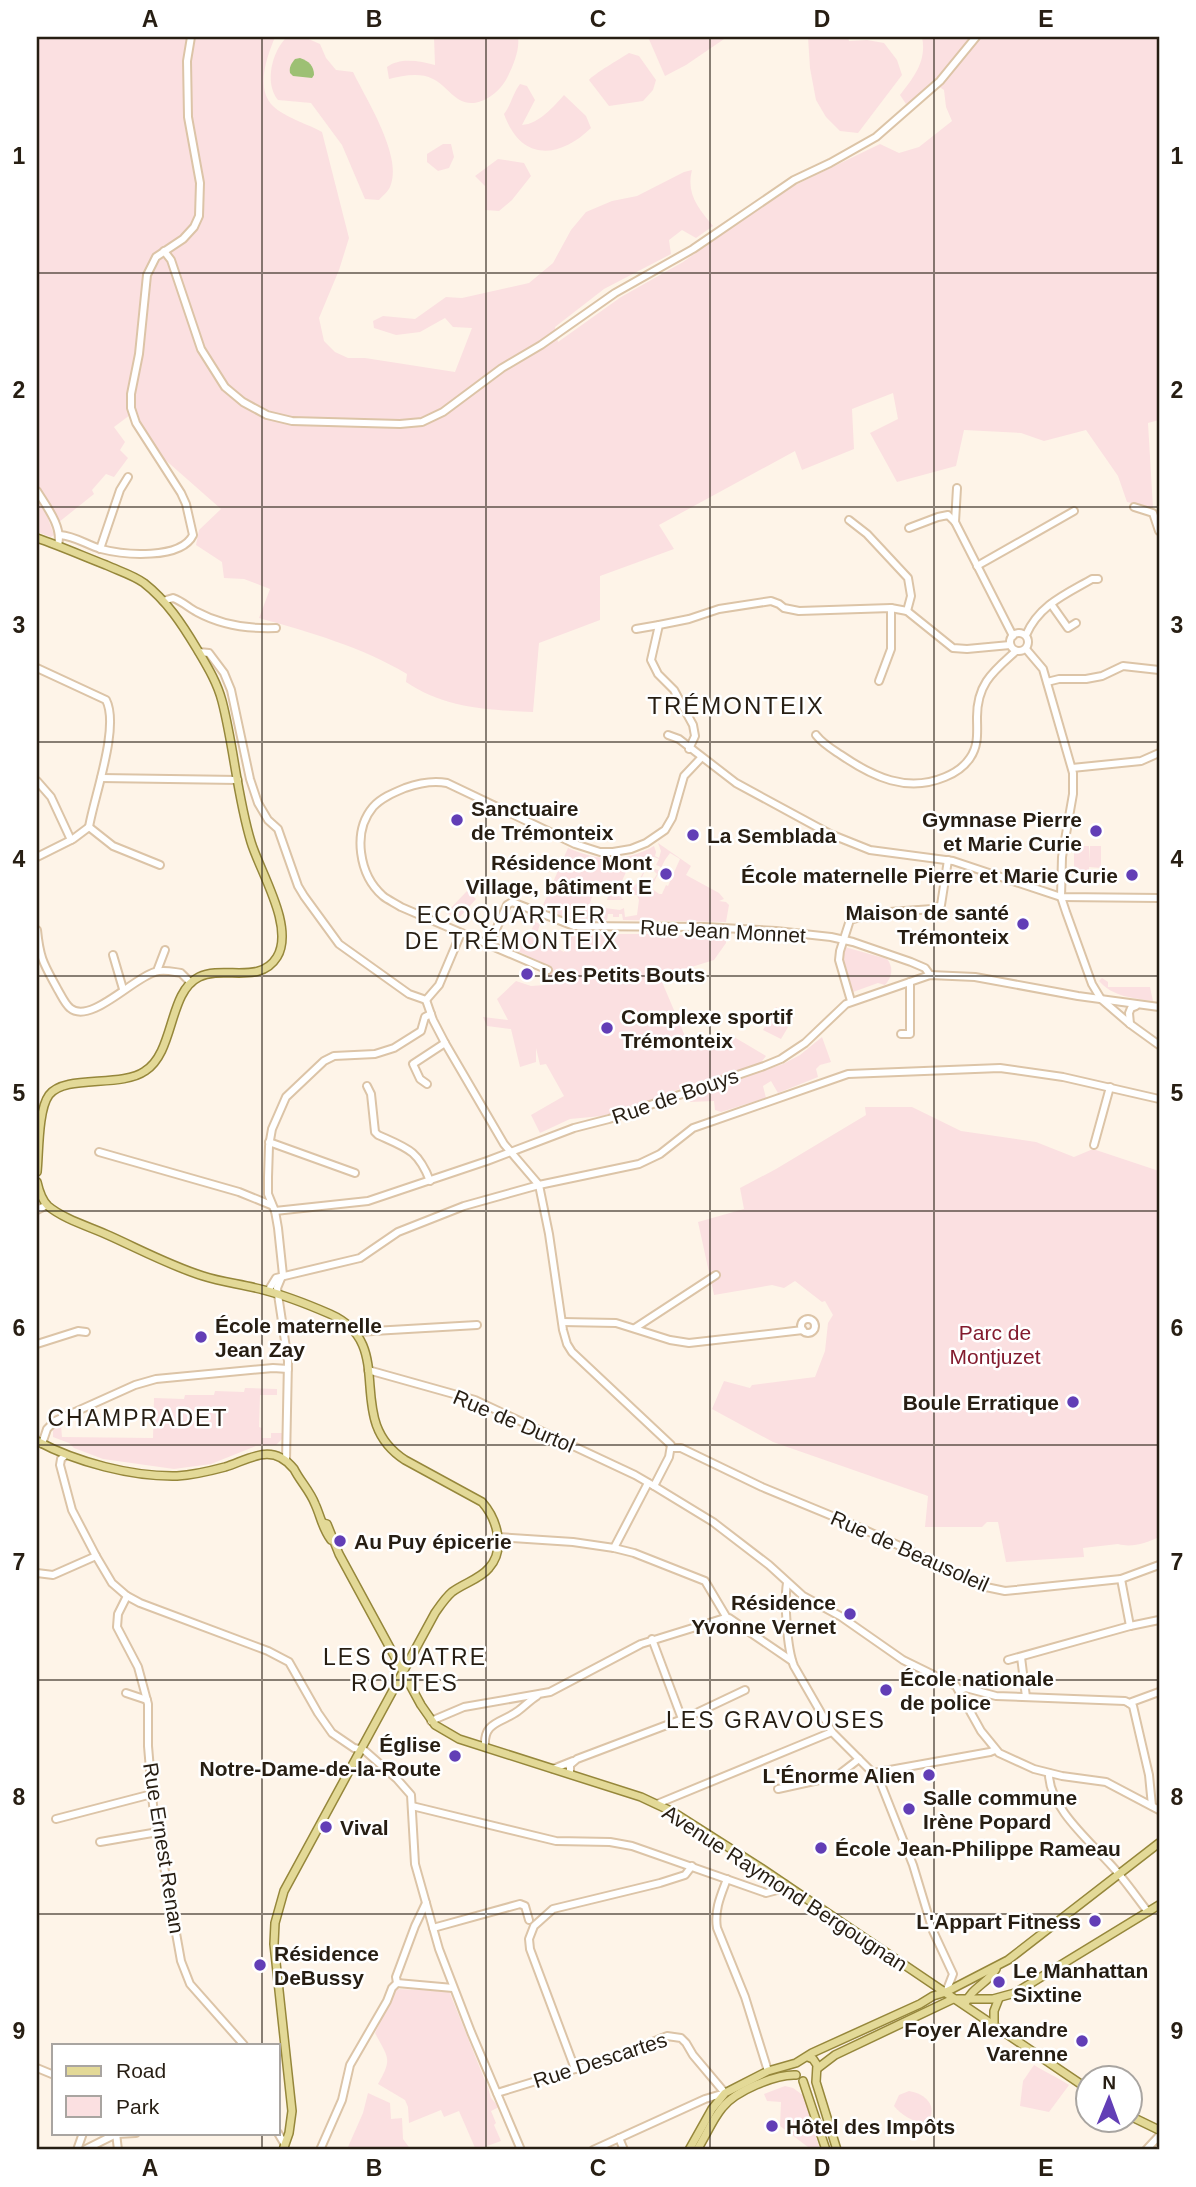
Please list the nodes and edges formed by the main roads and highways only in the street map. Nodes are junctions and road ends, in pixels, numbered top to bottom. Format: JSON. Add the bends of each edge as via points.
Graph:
{"nodes":[{"id":1,"x":37,"y":538,"type":"edge"},
{"id":2,"x":37,"y":1172,"type":"edge"},
{"id":3,"x":37,"y":1182,"type":"edge"},
{"id":4,"x":39,"y":1441,"type":"edge"},
{"id":5,"x":89,"y":1462,"type":"junction"},
{"id":6,"x":402,"y":1671,"type":"junction"},
{"id":7,"x":1159,"y":1843,"type":"edge"},
{"id":8,"x":1159,"y":1905,"type":"edge"},
{"id":9,"x":996,"y":1968,"type":"junction"},
{"id":10,"x":946,"y":1992,"type":"junction"},
{"id":11,"x":999,"y":1998,"type":"junction"},
{"id":12,"x":953,"y":1999,"type":"junction"},
{"id":13,"x":965,"y":2003,"type":"junction"},
{"id":14,"x":994,"y":2024,"type":"junction"},
{"id":15,"x":808,"y":2057,"type":"junction"},
{"id":16,"x":796,"y":2063,"type":"junction"},
{"id":17,"x":818,"y":2068,"type":"junction"},
{"id":18,"x":796,"y":2075,"type":"junction"},
{"id":19,"x":815,"y":2077,"type":"junction"},
{"id":20,"x":1074,"y":2079,"type":"edge"},
{"id":21,"x":803,"y":2081,"type":"junction"},
{"id":22,"x":725,"y":2093,"type":"junction"},
{"id":23,"x":741,"y":2093,"type":"junction"},
{"id":24,"x":723,"y":2106,"type":"junction"},
{"id":25,"x":284,"y":2147,"type":"edge"},
{"id":26,"x":688,"y":2150,"type":"edge"},
{"id":27,"x":697,"y":2150,"type":"edge"},
{"id":28,"x":826,"y":2150,"type":"edge"},
{"id":29,"x":837,"y":2150,"type":"edge"}],
"edges":[{"from":1,"to":2,"type":"main road","via":[[143,582],[174,613],[199,652],[221,699],[251,842],[283,929],[282,947],[272,964],[260,971],[206,975],[191,982],[149,1069],[130,1078],[65,1085],[50,1093],[43,1108]]},
{"from":3,"to":6,"type":"main road","via":[[47,1205],[72,1219],[186,1270],[279,1294],[340,1319],[356,1332],[366,1353],[372,1411],[388,1447],[482,1502],[498,1537],[493,1563],[441,1604]]},
{"from":4,"to":5,"type":"main road"},
{"from":4,"to":5,"type":"main road"},
{"from":5,"to":6,"type":"main road","name":"Avenue Raymond Bergougnan","via":[[177,1476],[256,1455],[286,1461]]},
{"from":6,"to":10,"type":"main road","name":"Avenue Raymond Bergougnan","via":[[431,1721],[450,1735],[657,1804]]},
{"from":6,"to":25,"type":"main road","via":[[288,1882],[275,1923],[274,1955],[292,2110]]},
{"from":7,"to":9,"type":"main road"},
{"from":8,"to":11,"type":"main road","via":[[1025,1988]]},
{"from":9,"to":10,"type":"main road"},
{"from":9,"to":13,"type":"main road"},
{"from":10,"to":12,"type":"main road","name":"Avenue Raymond Bergougnan"},
{"from":10,"to":15,"type":"main road"},
{"from":11,"to":13,"type":"main road"},
{"from":11,"to":14,"type":"main road"},
{"from":12,"to":13,"type":"main road"},
{"from":12,"to":17,"type":"main road","via":[[835,2054]]},
{"from":13,"to":14,"type":"main road"},
{"from":14,"to":20,"type":"main road"},
{"from":15,"to":16,"type":"main road"},
{"from":15,"to":17,"type":"main road"},
{"from":16,"to":18,"type":"main road"},
{"from":16,"to":22,"type":"main road","via":[[768,2071]]},
{"from":17,"to":19,"type":"main road"},
{"from":18,"to":21,"type":"main road"},
{"from":18,"to":23,"type":"main road","via":[[778,2077]]},
{"from":19,"to":21,"type":"main road"},
{"from":19,"to":29,"type":"main road"},
{"from":21,"to":28,"type":"main road"},
{"from":22,"to":23,"type":"main road"},
{"from":22,"to":24,"type":"main road"},
{"from":22,"to":26,"type":"main road"},
{"from":23,"to":24,"type":"main road"},
{"from":24,"to":27,"type":"main road"}]}
